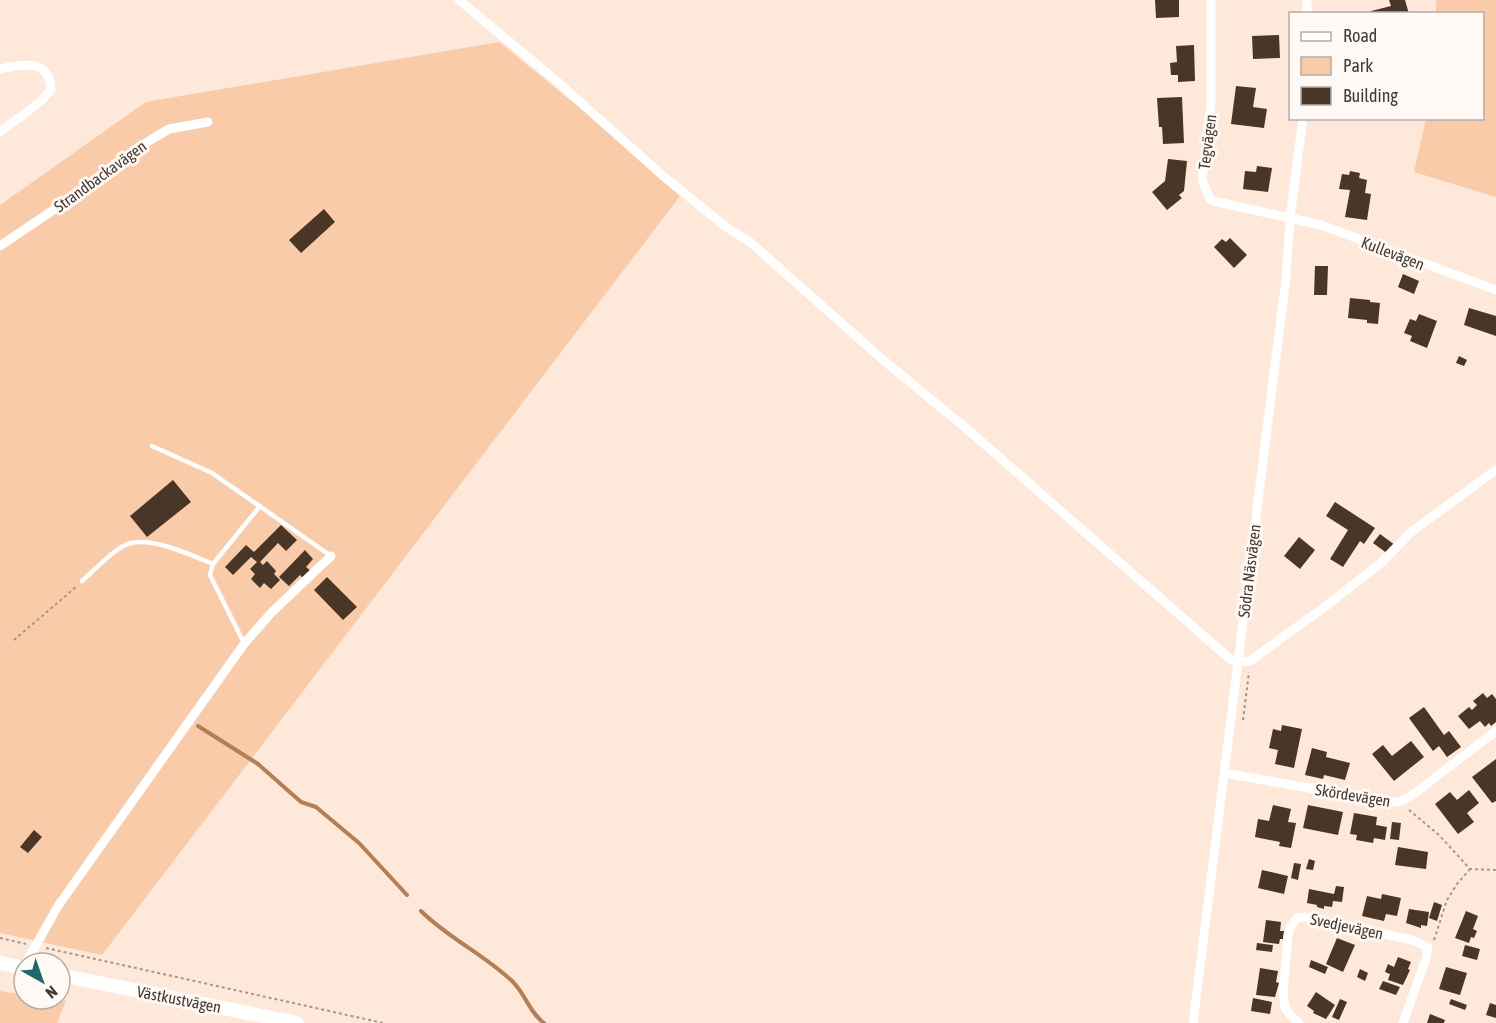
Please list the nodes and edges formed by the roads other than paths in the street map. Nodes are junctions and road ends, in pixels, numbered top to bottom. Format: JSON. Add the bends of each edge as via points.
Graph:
{"nodes":[{"id":1,"x":459,"y":0,"type":"edge"},
{"id":2,"x":1211,"y":0,"type":"edge"},
{"id":3,"x":0,"y":69,"type":"edge"},
{"id":4,"x":1303,"y":120,"type":"edge"},
{"id":5,"x":208,"y":122,"type":"dead end"},
{"id":6,"x":0,"y":132,"type":"edge"},
{"id":7,"x":1290,"y":218,"type":"junction"},
{"id":8,"x":0,"y":246,"type":"edge"},
{"id":9,"x":1496,"y":290,"type":"edge"},
{"id":10,"x":152,"y":446,"type":"dead end"},
{"id":11,"x":1496,"y":470,"type":"edge"},
{"id":12,"x":260,"y":506,"type":"junction"},
{"id":13,"x":332,"y":556,"type":"joint"},
{"id":14,"x":213,"y":564,"type":"junction"},
{"id":15,"x":82,"y":581,"type":"road end"},
{"id":16,"x":244,"y":644,"type":"junction"},
{"id":17,"x":1238,"y":662,"type":"junction"},
{"id":18,"x":1496,"y":731,"type":"edge"},
{"id":19,"x":1224,"y":773,"type":"junction"},
{"id":20,"x":32,"y":951,"type":"edge"},
{"id":21,"x":72,"y":977,"type":"edge"},
{"id":22,"x":297,"y":1023,"type":"edge"},
{"id":23,"x":1193,"y":1023,"type":"edge"},
{"id":24,"x":1299,"y":1023,"type":"edge"},
{"id":25,"x":1403,"y":1023,"type":"edge"}],
"edges":[{"from":1,"to":17,"type":"street","via":[[662,175],[750,242]]},
{"from":2,"to":7,"type":"street","name":"Tegvägen","via":[[1213,76],[1202,184],[1213,201]]},
{"from":3,"to":6,"type":"street","via":[[24,64],[41,68],[51,79],[51,90],[40,102]]},
{"from":4,"to":7,"type":"street","name":"Södra Näsvägen"},
{"from":5,"to":8,"type":"street","name":"Strandbackavägen","via":[[169,129],[152,139]]},
{"from":7,"to":9,"type":"street","name":"Kullevägen","via":[[1321,225]]},
{"from":7,"to":17,"type":"street","name":"Södra Näsvägen","via":[[1286,279]]},
{"from":10,"to":12,"type":"lane","via":[[212,473]]},
{"from":11,"to":17,"type":"street","via":[[1411,532],[1382,562],[1326,606],[1250,661]]},
{"from":12,"to":13,"type":"lane"},
{"from":12,"to":14,"type":"lane"},
{"from":13,"to":16,"type":"street"},
{"from":14,"to":15,"type":"lane","via":[[180,551],[130,543]]},
{"from":14,"to":16,"type":"lane","via":[[210,575]]},
{"from":16,"to":20,"type":"street","via":[[58,906]]},
{"from":17,"to":19,"type":"street","name":"Södra Näsvägen"},
{"from":18,"to":19,"type":"street","name":"Skördevägen","via":[[1399,802]]},
{"from":19,"to":23,"type":"street","name":"Södra Näsvägen"},
{"from":21,"to":22,"type":"main road","name":"Västkustvägen"},
{"from":24,"to":25,"type":"street","name":"Svedjevägen","via":[[1285,1008],[1283,993],[1290,928],[1297,918],[1304,917],[1428,947]]}]}
